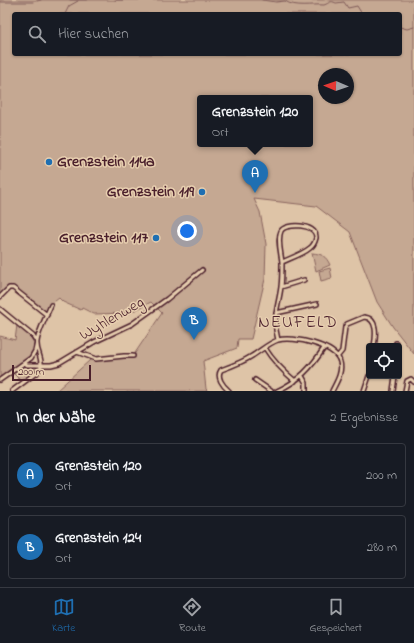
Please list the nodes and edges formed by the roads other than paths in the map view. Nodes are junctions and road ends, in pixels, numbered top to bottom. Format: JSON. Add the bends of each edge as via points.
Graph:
{"nodes":[{"id":1,"x":282,"y":262,"type":"junction"},
{"id":2,"x":202,"y":270,"type":"dead end"},
{"id":3,"x":304,"y":280,"type":"dead end"},
{"id":4,"x":281,"y":287,"type":"junction"},
{"id":5,"x":0,"y":297,"type":"edge"},
{"id":6,"x":317,"y":304,"type":"dead end"},
{"id":7,"x":51,"y":305,"type":"dead end"},
{"id":8,"x":0,"y":309,"type":"edge"},
{"id":9,"x":276,"y":313,"type":"junction"},
{"id":10,"x":47,"y":315,"type":"junction"},
{"id":11,"x":278,"y":340,"type":"junction"},
{"id":12,"x":37,"y":342,"type":"junction"},
{"id":13,"x":375,"y":343,"type":"edge"},
{"id":14,"x":265,"y":348,"type":"junction"},
{"id":15,"x":324,"y":348,"type":"junction"},
{"id":16,"x":77,"y":352,"type":"junction"},
{"id":17,"x":133,"y":356,"type":"dead end"},
{"id":18,"x":338,"y":356,"type":"junction"},
{"id":19,"x":26,"y":362,"type":"junction"},
{"id":20,"x":42,"y":365,"type":"junction"},
{"id":21,"x":302,"y":376,"type":"junction"},
{"id":22,"x":368,"y":379,"type":"edge"},
{"id":23,"x":395,"y":379,"type":"edge"},
{"id":24,"x":0,"y":380,"type":"edge"},
{"id":25,"x":256,"y":380,"type":"dead end"},
{"id":26,"x":295,"y":381,"type":"junction"},
{"id":27,"x":414,"y":382,"type":"edge"},
{"id":28,"x":12,"y":391,"type":"edge"},
{"id":29,"x":229,"y":391,"type":"edge"},
{"id":30,"x":271,"y":391,"type":"edge"},
{"id":31,"x":277,"y":391,"type":"edge"},
{"id":32,"x":306,"y":391,"type":"edge"},
{"id":33,"x":332,"y":391,"type":"edge"},
{"id":34,"x":364,"y":391,"type":"edge"},
{"id":35,"x":393,"y":391,"type":"edge"},
{"id":36,"x":405,"y":391,"type":"edge"}],
"edges":[{"from":1,"to":1,"type":"street","via":[[312,247],[316,239],[314,230],[287,226],[282,229]]},
{"from":1,"to":4,"type":"street"},
{"from":2,"to":16,"type":"street","name":"Wyhlenweg","via":[[132,324]]},
{"from":3,"to":4,"type":"street"},
{"from":4,"to":9,"type":"street"},
{"from":5,"to":10,"type":"street","via":[[9,288],[13,288]]},
{"from":6,"to":9,"type":"street"},
{"from":7,"to":10,"type":"street"},
{"from":8,"to":12,"type":"street"},
{"from":9,"to":11,"type":"street","via":[[274,324]]},
{"from":10,"to":12,"type":"street"},
{"from":11,"to":14,"type":"street"},
{"from":11,"to":15,"type":"street","via":[[301,339]]},
{"from":12,"to":19,"type":"street","via":[[35,351]]},
{"from":12,"to":20,"type":"street"},
{"from":13,"to":18,"type":"street","via":[[375,329],[370,319],[364,317],[347,324],[342,351]]},
{"from":14,"to":26,"type":"street","via":[[282,370]]},
{"from":14,"to":29,"type":"street","via":[[221,370],[219,377]]},
{"from":15,"to":18,"type":"street"},
{"from":15,"to":21,"type":"street"},
{"from":16,"to":17,"type":"street","via":[[96,359]]},
{"from":16,"to":20,"type":"street","name":"Wyhlenweg","via":[[59,363]]},
{"from":18,"to":33,"type":"street","via":[[340,373]]},
{"from":19,"to":20,"type":"street","name":"Wyhlenweg","via":[[27,365]]},
{"from":19,"to":24,"type":"street"},
{"from":20,"to":28,"type":"street","via":[[32,377]]},
{"from":21,"to":26,"type":"street"},
{"from":21,"to":32,"type":"street","via":[[306,383]]},
{"from":22,"to":34,"type":"street"},
{"from":23,"to":35,"type":"street"},
{"from":25,"to":30,"type":"street"},
{"from":26,"to":31,"type":"street"},
{"from":27,"to":36,"type":"street","via":[[409,379]]}]}
